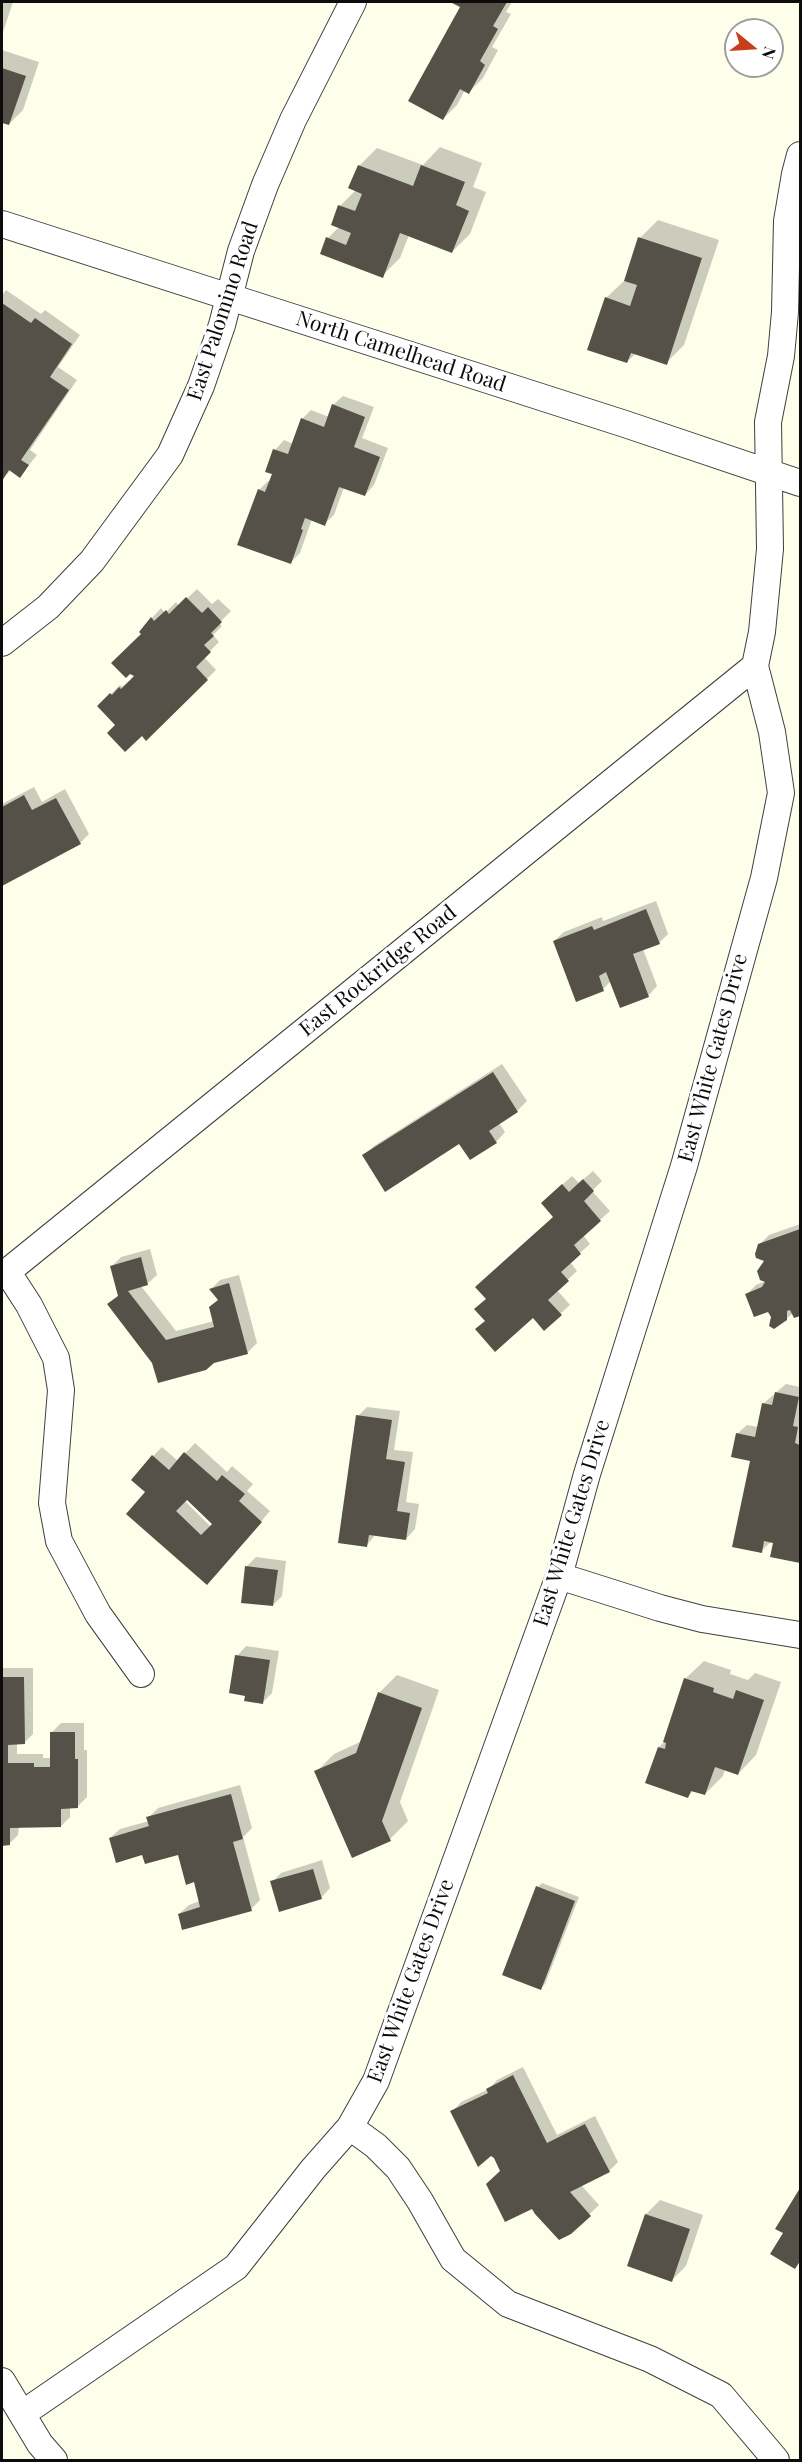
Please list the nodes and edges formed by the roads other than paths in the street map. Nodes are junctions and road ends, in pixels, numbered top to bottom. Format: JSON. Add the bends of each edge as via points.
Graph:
{"nodes":[{"id":1,"x":353,"y":2,"type":"edge"},
{"id":2,"x":801,"y":155,"type":"edge"},
{"id":3,"x":2,"y":224,"type":"edge"},
{"id":4,"x":230,"y":297,"type":"junction"},
{"id":5,"x":770,"y":472,"type":"junction"},
{"id":6,"x":801,"y":483,"type":"edge"},
{"id":7,"x":2,"y":643,"type":"edge"},
{"id":8,"x":754,"y":666,"type":"junction"},
{"id":9,"x":4,"y":1274,"type":"edge"},
{"id":10,"x":559,"y":1576,"type":"junction"},
{"id":11,"x":801,"y":1635,"type":"edge"},
{"id":12,"x":141,"y":1674,"type":"dead end"},
{"id":13,"x":350,"y":2127,"type":"junction"},
{"id":14,"x":2,"y":2381,"type":"edge"},
{"id":15,"x":22,"y":2414,"type":"junction"},
{"id":16,"x":54,"y":2460,"type":"edge"},
{"id":17,"x":776,"y":2460,"type":"edge"}],
"edges":[{"from":1,"to":4,"type":"street","name":"East Palomino Road","via":[[265,185]]},
{"from":2,"to":5,"type":"street","name":"East White Gates Drive","via":[[787,221],[782,357],[768,422]]},
{"from":3,"to":4,"type":"street","name":"North Camelhead Road"},
{"from":4,"to":5,"type":"street","name":"North Camelhead Road"},
{"from":4,"to":7,"type":"street","name":"East Palomino Road","via":[[201,387],[170,454],[92,561],[48,607]]},
{"from":5,"to":6,"type":"street","name":"North Camelhead Road"},
{"from":5,"to":8,"type":"street","name":"East White Gates Drive","via":[[770,549],[762,632]]},
{"from":8,"to":9,"type":"street","name":"East Rockridge Road"},
{"from":8,"to":10,"type":"street","name":"East White Gates Drive","via":[[781,793],[764,878],[684,1166]]},
{"from":9,"to":12,"type":"street","via":[[29,1305],[56,1358],[61,1390],[52,1503],[59,1541],[98,1614]]},
{"from":10,"to":11,"type":"street","via":[[702,1619]]},
{"from":10,"to":13,"type":"street","name":"East White Gates Drive","via":[[375,2081]]},
{"from":13,"to":15,"type":"street","name":"East White Gates Drive","via":[[236,2267]]},
{"from":13,"to":17,"type":"street","via":[[398,2168],[453,2259],[508,2304],[650,2359],[721,2395]]},
{"from":14,"to":15,"type":"street"},
{"from":15,"to":16,"type":"street"}]}
